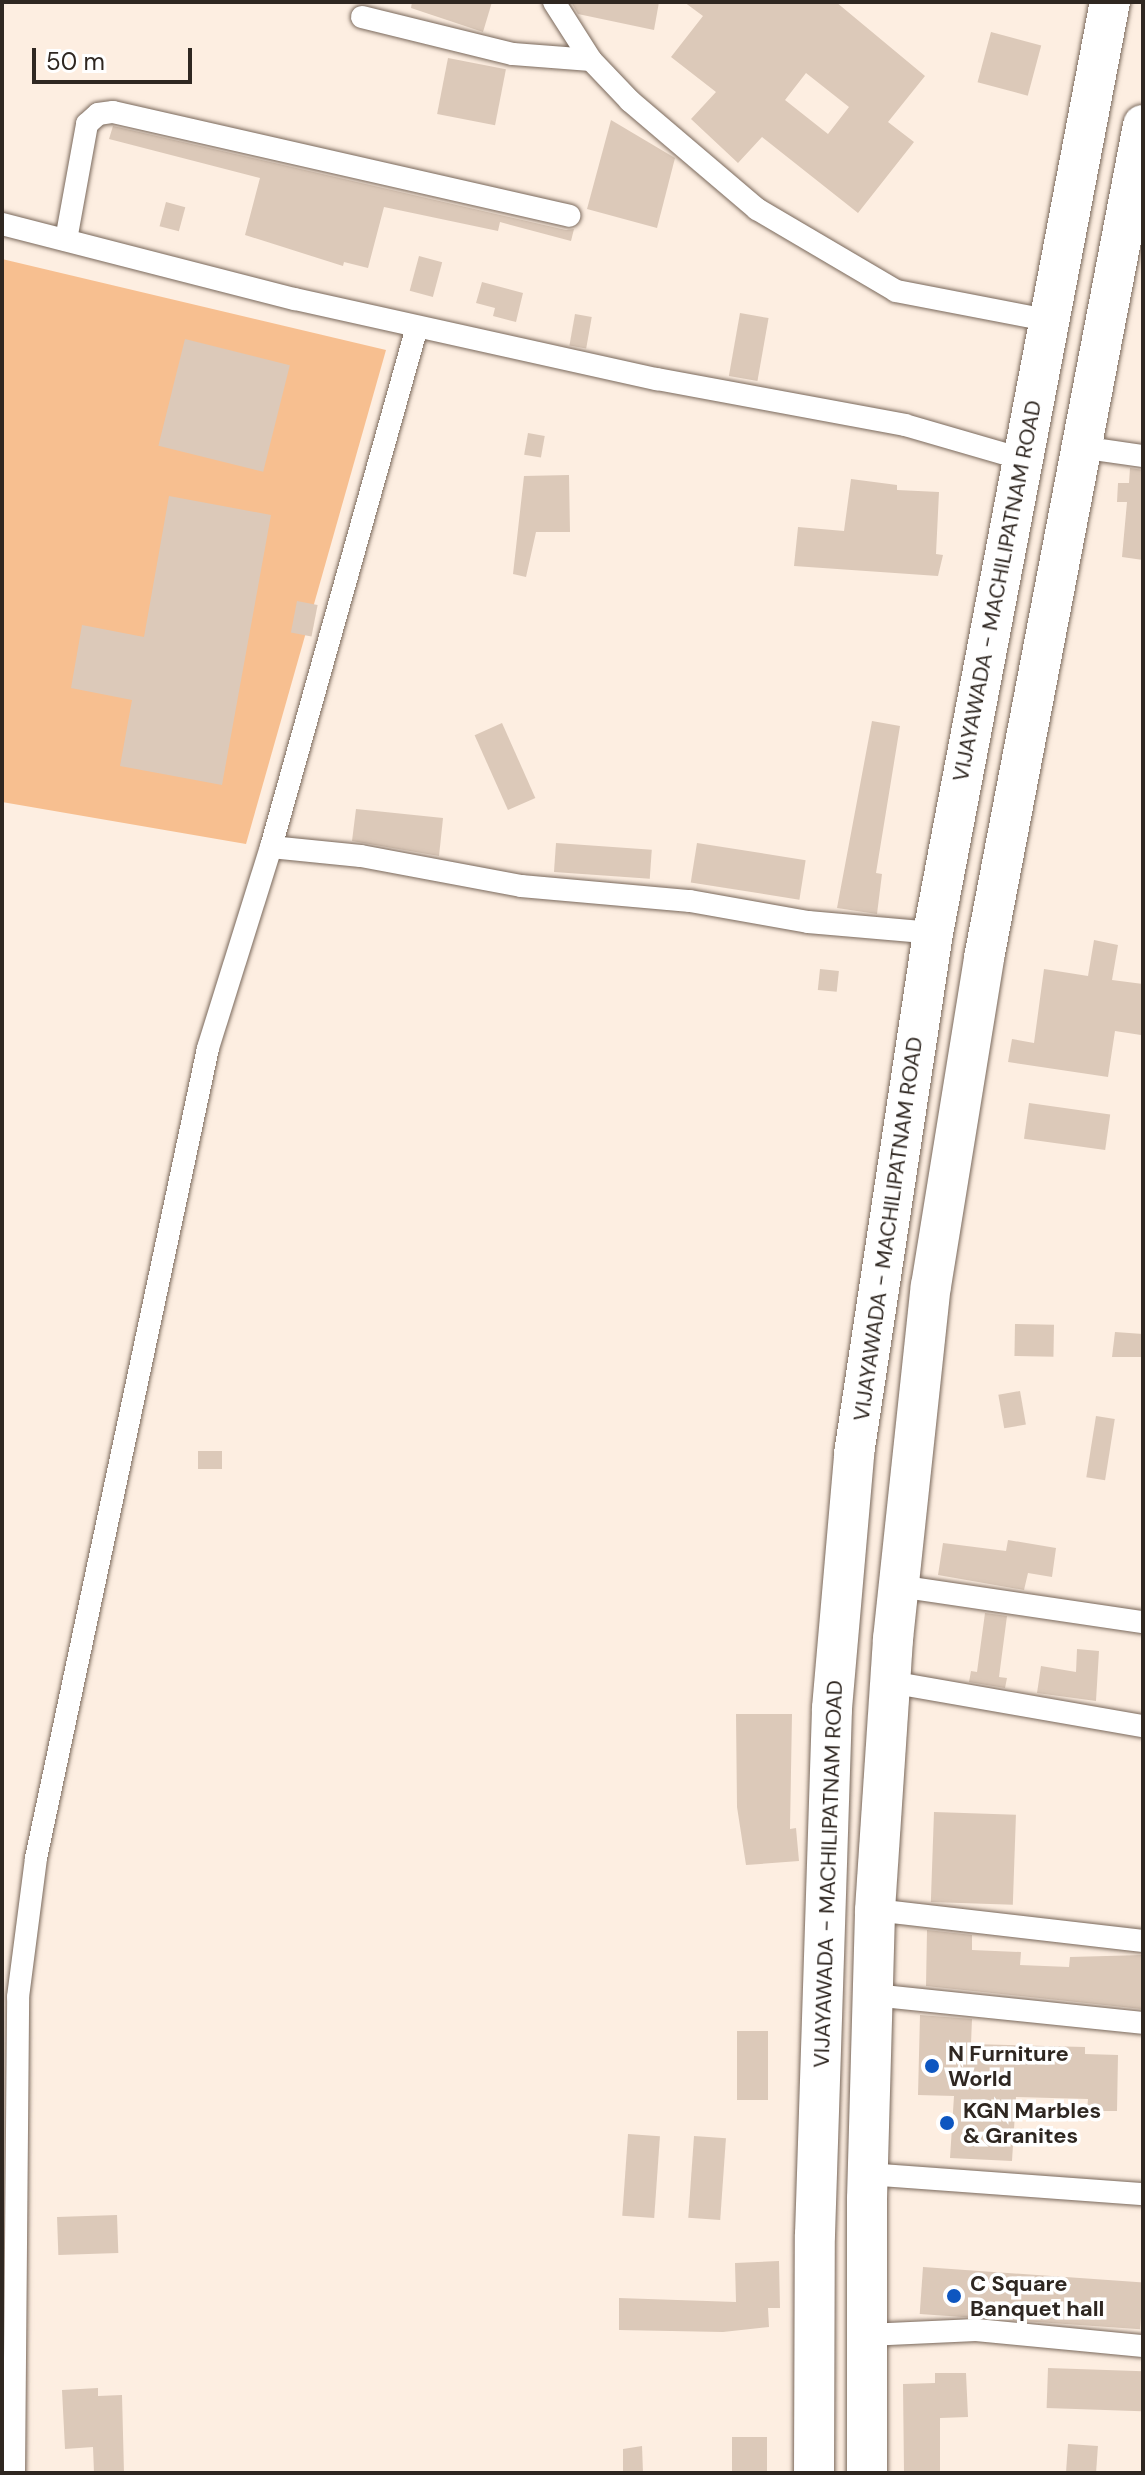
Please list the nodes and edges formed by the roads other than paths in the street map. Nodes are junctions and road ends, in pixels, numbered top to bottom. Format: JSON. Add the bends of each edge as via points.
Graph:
{"nodes":[{"id":1,"x":554,"y":2,"type":"edge"},
{"id":2,"x":1110,"y":2,"type":"edge"},
{"id":3,"x":362,"y":17,"type":"dead end"},
{"id":4,"x":591,"y":60,"type":"junction"},
{"id":5,"x":1143,"y":125,"type":"edge"},
{"id":6,"x":569,"y":216,"type":"dead end"},
{"id":7,"x":2,"y":224,"type":"edge"},
{"id":8,"x":66,"y":240,"type":"junction"},
{"id":9,"x":1046,"y":320,"type":"junction"},
{"id":10,"x":417,"y":327,"type":"junction"},
{"id":11,"x":1080,"y":447,"type":"junction"},
{"id":12,"x":1143,"y":456,"type":"edge"},
{"id":13,"x":1022,"y":459,"type":"junction"},
{"id":14,"x":271,"y":847,"type":"junction"},
{"id":15,"x":933,"y":933,"type":"junction"},
{"id":16,"x":898,"y":1586,"type":"junction"},
{"id":17,"x":1143,"y":1622,"type":"edge"},
{"id":18,"x":890,"y":1682,"type":"junction"},
{"id":19,"x":1143,"y":1726,"type":"edge"},
{"id":20,"x":875,"y":1910,"type":"junction"},
{"id":21,"x":1143,"y":1941,"type":"edge"},
{"id":22,"x":873,"y":1995,"type":"junction"},
{"id":23,"x":1143,"y":2023,"type":"edge"},
{"id":24,"x":11,"y":2078,"type":"edge"},
{"id":25,"x":868,"y":2174,"type":"junction"},
{"id":26,"x":1143,"y":2194,"type":"edge"},
{"id":27,"x":8,"y":2212,"type":"edge"},
{"id":28,"x":867,"y":2335,"type":"junction"},
{"id":29,"x":1143,"y":2346,"type":"edge"},
{"id":30,"x":8,"y":2357,"type":"edge"},
{"id":31,"x":14,"y":2473,"type":"edge"},
{"id":32,"x":814,"y":2473,"type":"edge"},
{"id":33,"x":867,"y":2473,"type":"edge"}],
"edges":[{"from":1,"to":4,"type":"street"},
{"from":2,"to":9,"type":"highway","name":"VIJAYAWADA - MACHILIPATNAM ROAD"},
{"from":3,"to":4,"type":"street","via":[[513,54]]},
{"from":4,"to":9,"type":"street","via":[[695,160],[757,209],[832,256],[896,291]]},
{"from":5,"to":11,"type":"highway"},
{"from":6,"to":8,"type":"street","via":[[113,112],[98,114],[85,134]]},
{"from":7,"to":8,"type":"street"},
{"from":8,"to":10,"type":"street"},
{"from":9,"to":13,"type":"highway","name":"VIJAYAWADA - MACHILIPATNAM ROAD"},
{"from":10,"to":13,"type":"street","via":[[905,425]]},
{"from":10,"to":14,"type":"street"},
{"from":11,"to":12,"type":"street"},
{"from":11,"to":16,"type":"highway","via":[[949,1159]]},
{"from":13,"to":15,"type":"highway","name":"VIJAYAWADA - MACHILIPATNAM ROAD"},
{"from":14,"to":15,"type":"street","via":[[361,856],[521,886],[690,901],[808,922]]},
{"from":14,"to":24,"type":"street","via":[[208,1048],[36,1858]]},
{"from":15,"to":32,"type":"highway","name":"VIJAYAWADA - MACHILIPATNAM ROAD","via":[[854,1454],[832,1708],[815,2235]]},
{"from":16,"to":17,"type":"street"},
{"from":16,"to":18,"type":"highway"},
{"from":18,"to":19,"type":"street"},
{"from":18,"to":20,"type":"highway"},
{"from":20,"to":21,"type":"street"},
{"from":20,"to":22,"type":"highway"},
{"from":22,"to":23,"type":"street"},
{"from":22,"to":25,"type":"highway"},
{"from":24,"to":27,"type":"street"},
{"from":25,"to":26,"type":"street"},
{"from":25,"to":28,"type":"highway"},
{"from":27,"to":30,"type":"street"},
{"from":28,"to":29,"type":"street","via":[[976,2330]]},
{"from":28,"to":33,"type":"highway"},
{"from":30,"to":31,"type":"street"}]}
